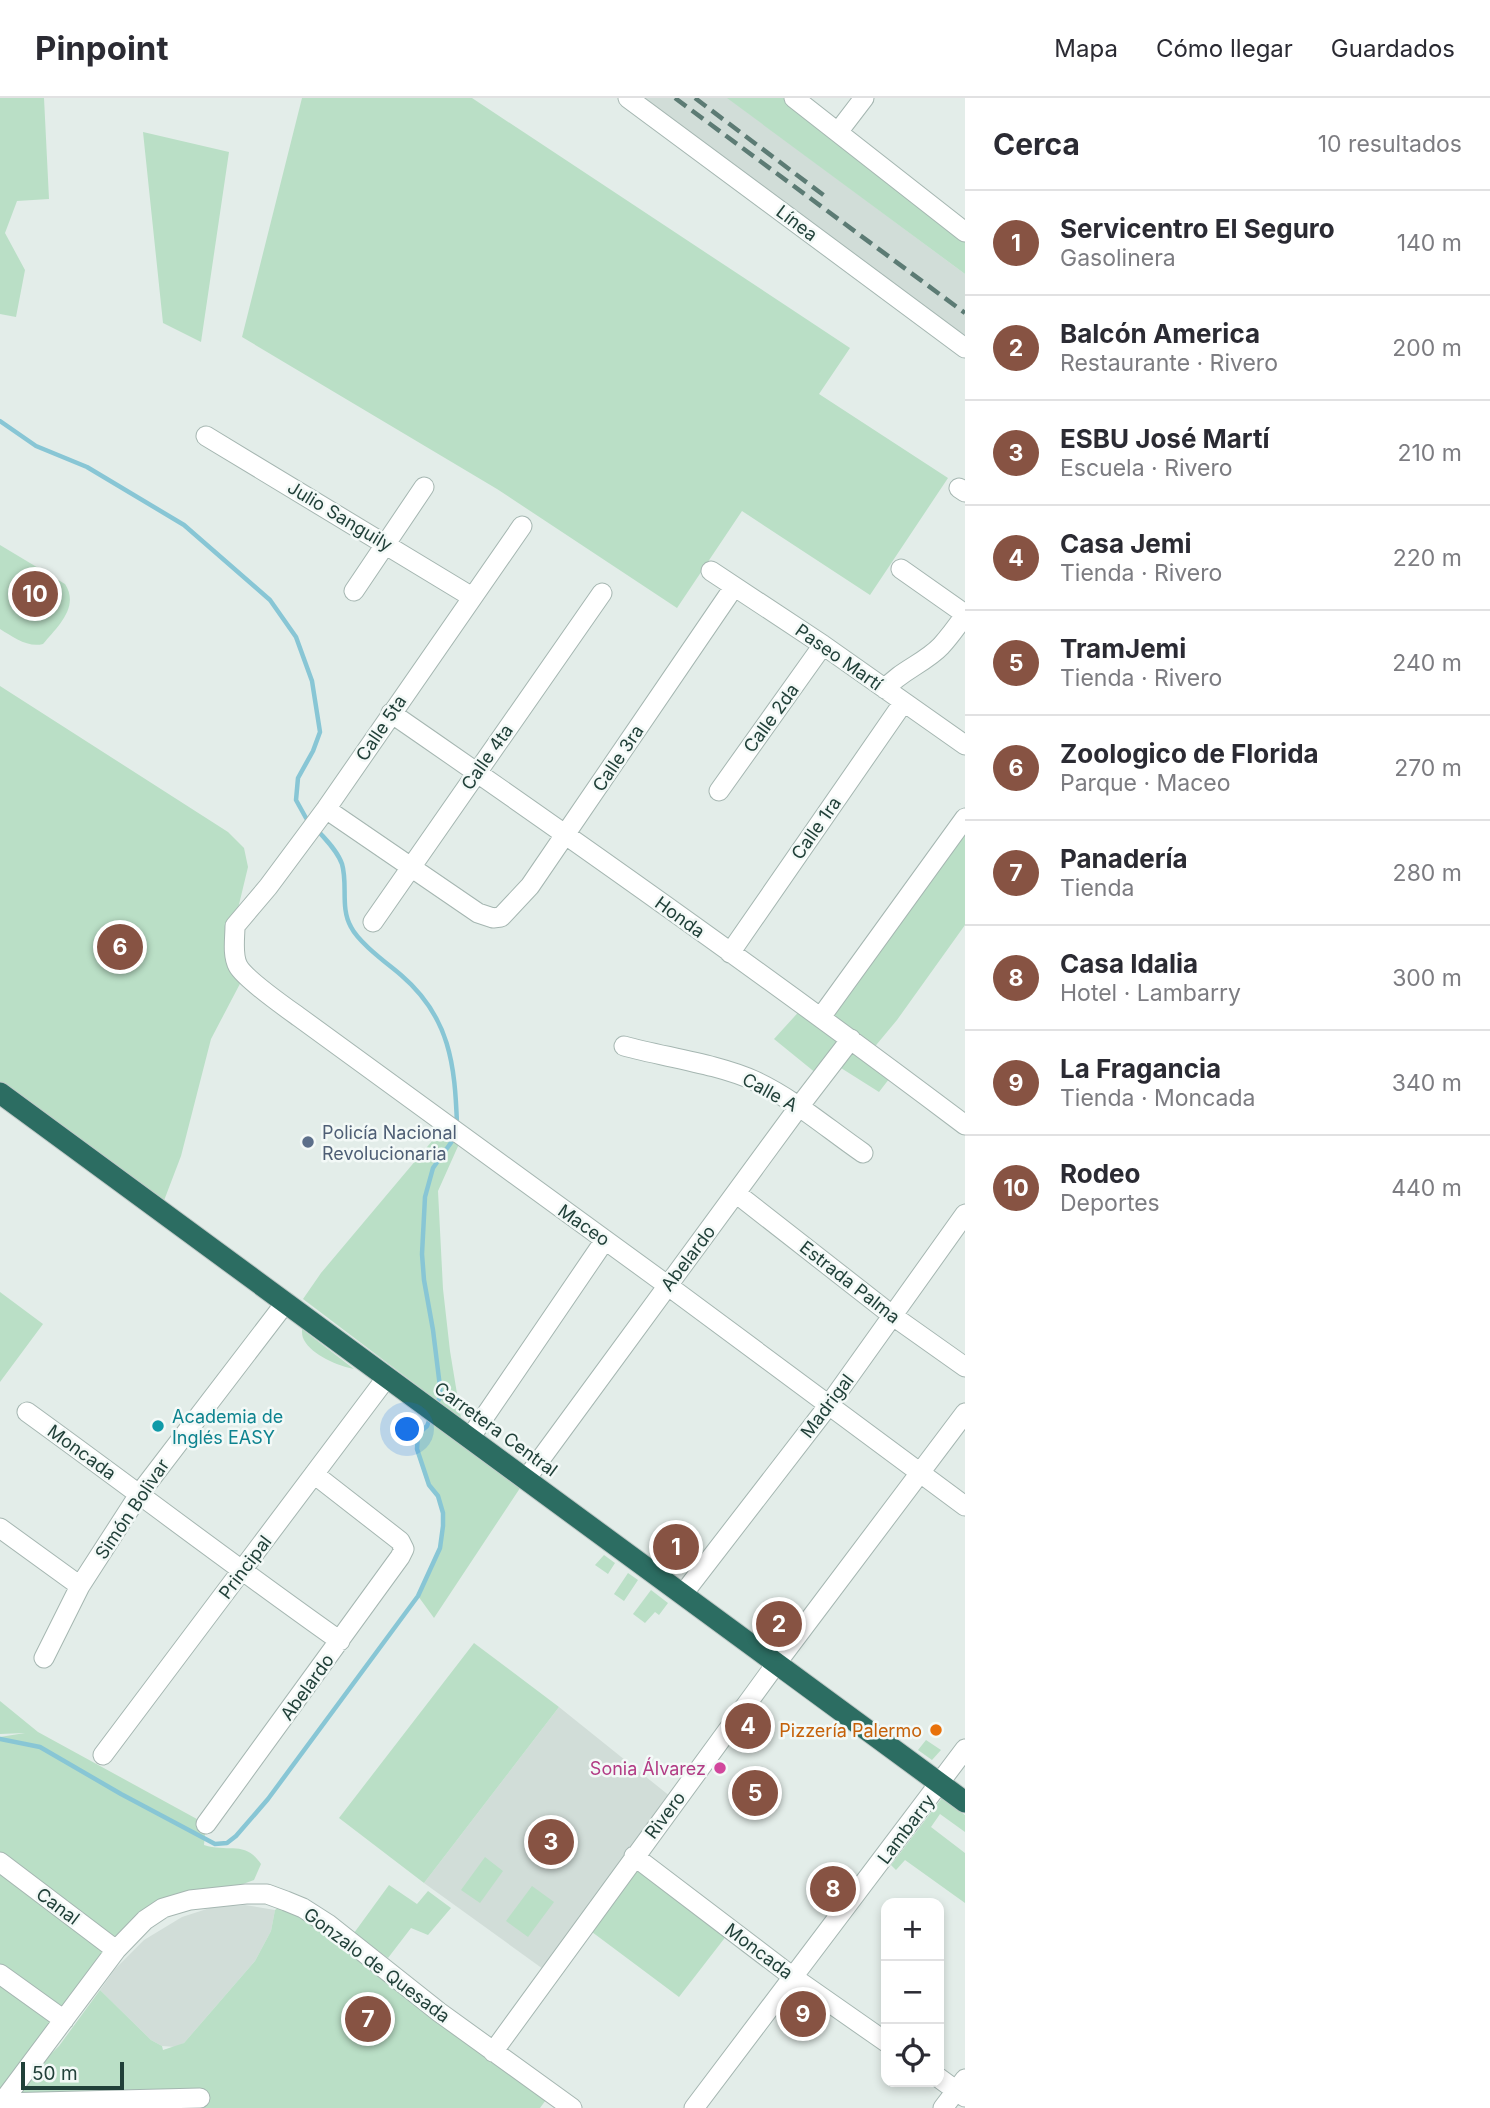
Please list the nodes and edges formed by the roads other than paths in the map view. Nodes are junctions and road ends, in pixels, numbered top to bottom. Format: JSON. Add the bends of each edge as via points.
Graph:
{"nodes":[{"id":1,"x":628,"y":98,"type":"edge"},
{"id":2,"x":794,"y":98,"type":"edge"},
{"id":3,"x":864,"y":98,"type":"edge"},
{"id":4,"x":838,"y":132,"type":"junction"},
{"id":5,"x":965,"y":232,"type":"edge"},
{"id":6,"x":965,"y":348,"type":"edge"},
{"id":7,"x":206,"y":436,"type":"dead end"},
{"id":8,"x":424,"y":487,"type":"dead end"},
{"id":9,"x":522,"y":527,"type":"dead end"},
{"id":10,"x":386,"y":544,"type":"junction"},
{"id":11,"x":901,"y":569,"type":"dead end"},
{"id":12,"x":711,"y":571,"type":"dead end"},
{"id":13,"x":734,"y":587,"type":"junction"},
{"id":14,"x":354,"y":591,"type":"dead end"},
{"id":15,"x":602,"y":593,"type":"dead end"},
{"id":16,"x":472,"y":597,"type":"junction"},
{"id":17,"x":965,"y":614,"type":"edge"},
{"id":18,"x":823,"y":645,"type":"junction"},
{"id":19,"x":885,"y":689,"type":"junction"},
{"id":20,"x":903,"y":703,"type":"junction"},
{"id":21,"x":391,"y":713,"type":"junction"},
{"id":22,"x":965,"y":745,"type":"edge"},
{"id":23,"x":477,"y":772,"type":"junction"},
{"id":24,"x":719,"y":791,"type":"dead end"},
{"id":25,"x":326,"y":809,"type":"junction"},
{"id":26,"x":965,"y":818,"type":"edge"},
{"id":27,"x":567,"y":834,"type":"junction"},
{"id":28,"x":412,"y":868,"type":"junction"},
{"id":29,"x":373,"y":922,"type":"dead end"},
{"id":30,"x":235,"y":926,"type":"joint"},
{"id":31,"x":730,"y":953,"type":"junction"},
{"id":32,"x":821,"y":1017,"type":"junction"},
{"id":33,"x":851,"y":1039,"type":"junction"},
{"id":34,"x":624,"y":1046,"type":"dead end"},
{"id":35,"x":0,"y":1093,"type":"edge"},
{"id":36,"x":798,"y":1108,"type":"junction"},
{"id":37,"x":965,"y":1125,"type":"edge"},
{"id":38,"x":863,"y":1153,"type":"dead end"},
{"id":39,"x":737,"y":1194,"type":"junction"},
{"id":40,"x":965,"y":1214,"type":"edge"},
{"id":41,"x":605,"y":1240,"type":"junction"},
{"id":42,"x":667,"y":1285,"type":"junction"},
{"id":43,"x":286,"y":1302,"type":"junction"},
{"id":44,"x":893,"y":1317,"type":"junction"},
{"id":45,"x":965,"y":1367,"type":"edge"},
{"id":46,"x":387,"y":1377,"type":"junction"},
{"id":47,"x":828,"y":1406,"type":"junction"},
{"id":48,"x":27,"y":1412,"type":"dead end"},
{"id":49,"x":965,"y":1413,"type":"edge"},
{"id":50,"x":470,"y":1438,"type":"junction"},
{"id":51,"x":919,"y":1473,"type":"junction"},
{"id":52,"x":314,"y":1474,"type":"junction"},
{"id":53,"x":526,"y":1479,"type":"junction"},
{"id":54,"x":140,"y":1493,"type":"junction"},
{"id":55,"x":965,"y":1506,"type":"edge"},
{"id":56,"x":0,"y":1528,"type":"edge"},
{"id":57,"x":242,"y":1572,"type":"junction"},
{"id":58,"x":80,"y":1586,"type":"junction"},
{"id":59,"x":683,"y":1594,"type":"junction"},
{"id":60,"x":340,"y":1641,"type":"junction"},
{"id":61,"x":44,"y":1658,"type":"dead end"},
{"id":62,"x":776,"y":1664,"type":"junction"},
{"id":63,"x":965,"y":1749,"type":"edge"},
{"id":64,"x":103,"y":1755,"type":"dead end"},
{"id":65,"x":940,"y":1784,"type":"junction"},
{"id":66,"x":965,"y":1802,"type":"edge"},
{"id":67,"x":206,"y":1824,"type":"dead end"},
{"id":68,"x":634,"y":1856,"type":"junction"},
{"id":69,"x":0,"y":1862,"type":"edge"},
{"id":70,"x":116,"y":1950,"type":"junction"},
{"id":71,"x":0,"y":1974,"type":"edge"},
{"id":72,"x":793,"y":1977,"type":"junction"},
{"id":73,"x":64,"y":2020,"type":"junction"},
{"id":74,"x":881,"y":2039,"type":"edge"},
{"id":75,"x":493,"y":2052,"type":"junction"},
{"id":76,"x":944,"y":2080,"type":"edge"},
{"id":77,"x":962,"y":2089,"type":"edge"},
{"id":78,"x":200,"y":2098,"type":"dead end"},
{"id":79,"x":545,"y":2101,"type":"edge"},
{"id":80,"x":0,"y":2104,"type":"edge"},
{"id":81,"x":572,"y":2108,"type":"edge"},
{"id":82,"x":694,"y":2108,"type":"edge"},
{"id":83,"x":943,"y":2108,"type":"edge"}],
"edges":[{"from":1,"to":6,"type":"street","name":"Línea"},
{"from":2,"to":4,"type":"street"},
{"from":3,"to":4,"type":"street"},
{"from":4,"to":5,"type":"street"},
{"from":7,"to":10,"type":"street","name":"Julio Sanguily"},
{"from":8,"to":10,"type":"street"},
{"from":9,"to":16,"type":"street","name":"Calle 5ta"},
{"from":10,"to":14,"type":"street"},
{"from":10,"to":16,"type":"street","name":"Julio Sanguily"},
{"from":11,"to":17,"type":"street"},
{"from":12,"to":13,"type":"street","name":"Paseo Martí"},
{"from":13,"to":18,"type":"street","name":"Paseo Martí"},
{"from":13,"to":27,"type":"street","name":"Calle 3ra"},
{"from":15,"to":23,"type":"street","name":"Calle 4ta"},
{"from":16,"to":21,"type":"street","name":"Calle 5ta"},
{"from":17,"to":19,"type":"street","via":[[941,647]]},
{"from":18,"to":19,"type":"street","name":"Paseo Martí"},
{"from":18,"to":24,"type":"street","name":"Calle 2da"},
{"from":19,"to":20,"type":"street","name":"Paseo Martí"},
{"from":20,"to":22,"type":"street","name":"Paseo Martí"},
{"from":20,"to":31,"type":"street","name":"Calle 1ra"},
{"from":21,"to":23,"type":"street","name":"Honda"},
{"from":21,"to":25,"type":"street","name":"Calle 5ta"},
{"from":23,"to":27,"type":"street","name":"Honda"},
{"from":23,"to":28,"type":"street","name":"Calle 4ta"},
{"from":25,"to":28,"type":"street"},
{"from":25,"to":30,"type":"street","name":"Calle 5ta"},
{"from":26,"to":32,"type":"street"},
{"from":27,"to":28,"type":"street","name":"Calle 3ra","via":[[501,917],[478,913]]},
{"from":27,"to":31,"type":"street","name":"Honda"},
{"from":28,"to":29,"type":"street","name":"Calle 4ta"},
{"from":30,"to":41,"type":"street","name":"Maceo","via":[[238,968]]},
{"from":31,"to":32,"type":"street","name":"Honda"},
{"from":32,"to":33,"type":"street","name":"Honda"},
{"from":33,"to":36,"type":"street","name":"Abelardo"},
{"from":33,"to":37,"type":"street","name":"Honda"},
{"from":34,"to":36,"type":"street","name":"Calle A","via":[[733,1072]]},
{"from":35,"to":43,"type":"highway","name":"Carretera Central"},
{"from":36,"to":38,"type":"street","name":"Calle A"},
{"from":36,"to":39,"type":"street","name":"Abelardo"},
{"from":39,"to":42,"type":"street","name":"Abelardo"},
{"from":39,"to":44,"type":"street","name":"Estrada Palma"},
{"from":40,"to":44,"type":"street","name":"Madrigal"},
{"from":41,"to":42,"type":"street","name":"Maceo"},
{"from":41,"to":50,"type":"street"},
{"from":42,"to":47,"type":"street","name":"Maceo"},
{"from":42,"to":53,"type":"street","name":"Abelardo"},
{"from":43,"to":46,"type":"highway","name":"Carretera Central"},
{"from":43,"to":54,"type":"street","name":"Simón Bolivar"},
{"from":44,"to":45,"type":"street","name":"Estrada Palma"},
{"from":44,"to":47,"type":"street","name":"Madrigal"},
{"from":46,"to":50,"type":"highway","name":"Carretera Central"},
{"from":46,"to":52,"type":"street","name":"Principal"},
{"from":47,"to":51,"type":"street","name":"Maceo"},
{"from":47,"to":59,"type":"street","name":"Madrigal"},
{"from":48,"to":54,"type":"street","name":"Moncada"},
{"from":49,"to":51,"type":"street","name":"Rivero"},
{"from":50,"to":53,"type":"highway","name":"Carretera Central"},
{"from":51,"to":55,"type":"street","name":"Maceo"},
{"from":51,"to":62,"type":"street","name":"Rivero"},
{"from":52,"to":57,"type":"street","name":"Principal"},
{"from":52,"to":60,"type":"street","name":"Abelardo","via":[[400,1541],[404,1549]]},
{"from":53,"to":59,"type":"highway","name":"Carretera Central"},
{"from":54,"to":57,"type":"street","name":"Moncada"},
{"from":54,"to":58,"type":"street","name":"Simón Bolivar"},
{"from":56,"to":58,"type":"street"},
{"from":57,"to":60,"type":"street","name":"Moncada"},
{"from":57,"to":64,"type":"street","name":"Principal"},
{"from":58,"to":61,"type":"street","name":"Simón Bolivar"},
{"from":59,"to":62,"type":"highway","name":"Carretera Central"},
{"from":60,"to":67,"type":"street","name":"Abelardo"},
{"from":62,"to":65,"type":"highway","name":"Carretera Central"},
{"from":62,"to":68,"type":"street","name":"Rivero"},
{"from":63,"to":65,"type":"street","name":"Lambarry"},
{"from":65,"to":66,"type":"highway","name":"Carretera Central"},
{"from":65,"to":72,"type":"street","name":"Lambarry"},
{"from":68,"to":72,"type":"street","name":"Moncada"},
{"from":68,"to":75,"type":"street","name":"Rivero"},
{"from":69,"to":70,"type":"street","name":"Canal"},
{"from":70,"to":73,"type":"street","name":"Gonzalo de Quesada"},
{"from":70,"to":75,"type":"street","name":"Gonzalo de Quesada","via":[[163,1908],[218,1896],[267,1894],[328,1924]]},
{"from":71,"to":73,"type":"street"},
{"from":72,"to":74,"type":"street","name":"Moncada"},
{"from":72,"to":82,"type":"street","name":"Lambarry"},
{"from":73,"to":80,"type":"street","name":"Gonzalo de Quesada"},
{"from":75,"to":79,"type":"street","name":"Gonzalo de Quesada"},
{"from":76,"to":77,"type":"street"},
{"from":77,"to":83,"type":"street"},
{"from":78,"to":80,"type":"street"},
{"from":79,"to":81,"type":"street","name":"Gonzalo de Quesada"}]}
